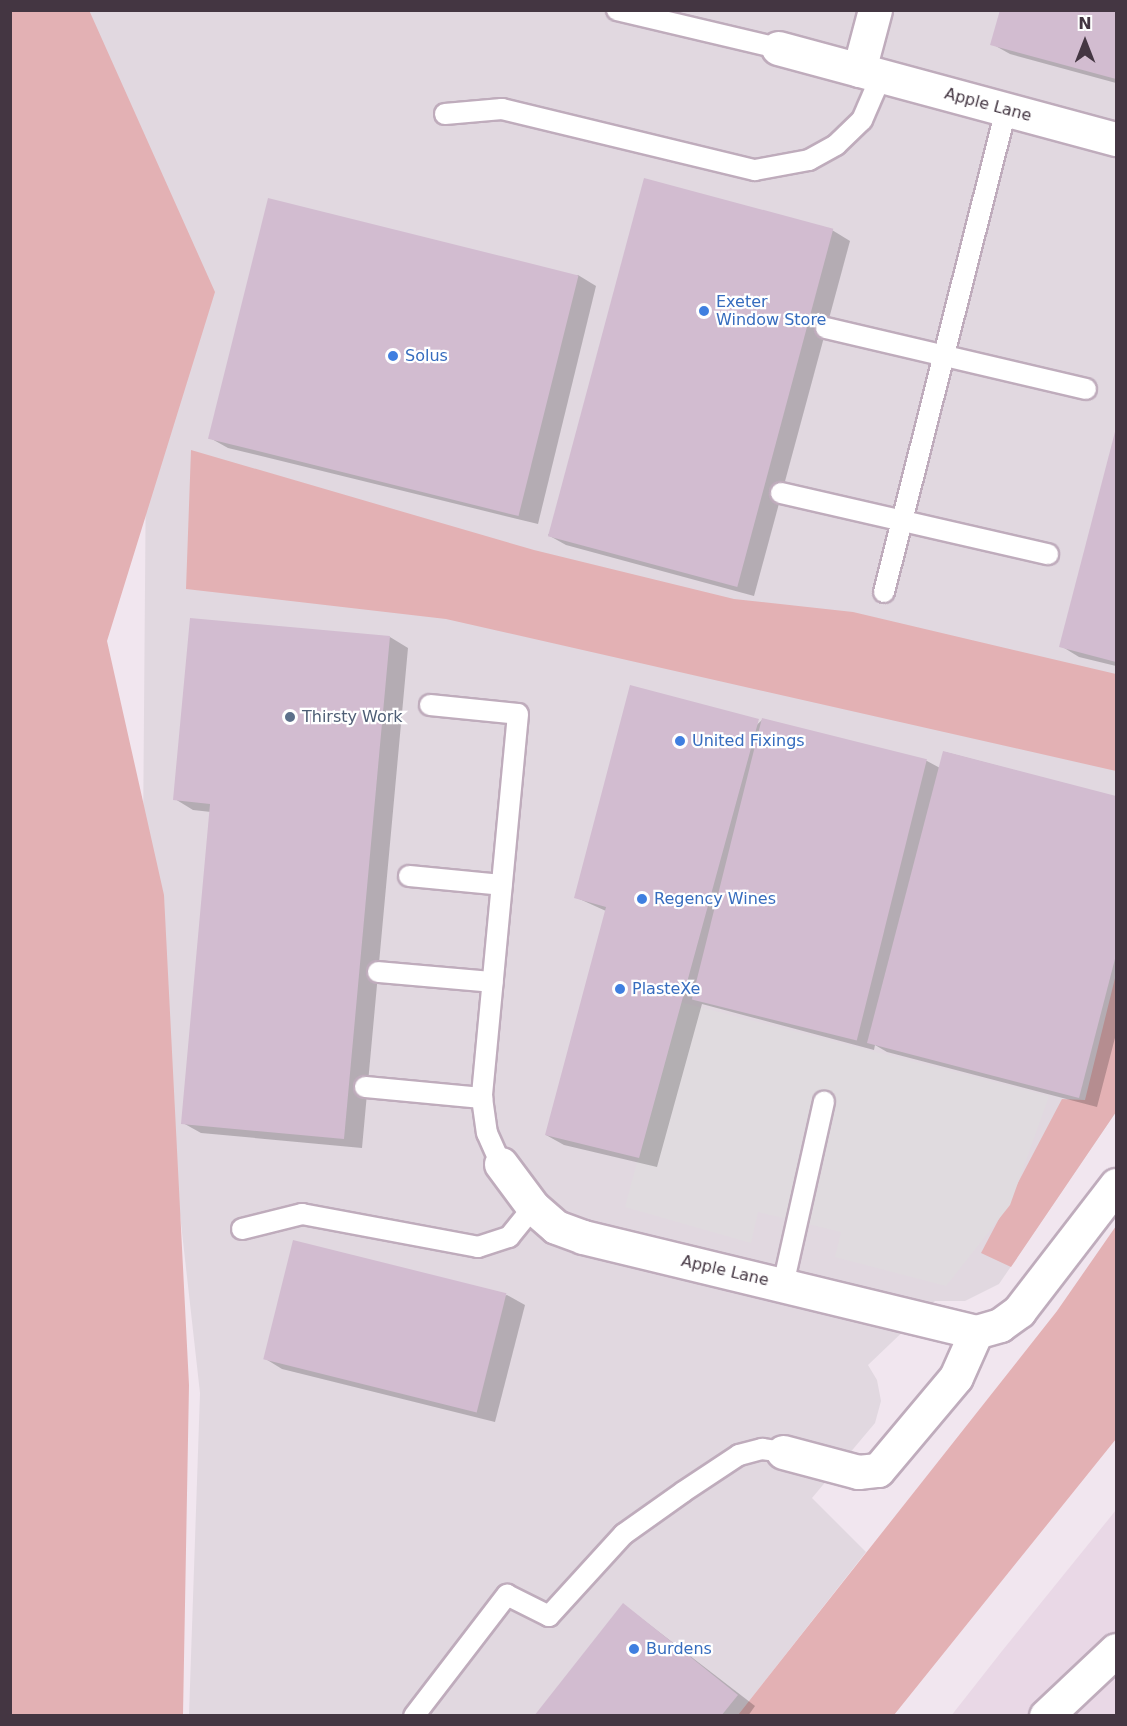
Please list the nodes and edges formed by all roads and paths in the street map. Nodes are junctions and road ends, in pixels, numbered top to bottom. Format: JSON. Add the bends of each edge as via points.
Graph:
{"nodes":[{"id":1,"x":617,"y":10,"type":"edge"},
{"id":2,"x":875,"y":10,"type":"edge"},
{"id":3,"x":778,"y":48,"type":"joint"},
{"id":4,"x":870,"y":73,"type":"junction"},
{"id":5,"x":1006,"y":109,"type":"junction"},
{"id":6,"x":446,"y":114,"type":"dead end"},
{"id":7,"x":1116,"y":139,"type":"edge"},
{"id":8,"x":826,"y":328,"type":"dead end"},
{"id":9,"x":945,"y":356,"type":"junction"},
{"id":10,"x":1086,"y":389,"type":"dead end"},
{"id":11,"x":780,"y":492,"type":"dead end"},
{"id":12,"x":903,"y":520,"type":"junction"},
{"id":13,"x":1048,"y":554,"type":"dead end"},
{"id":14,"x":884,"y":592,"type":"dead end"},
{"id":15,"x":430,"y":705,"type":"dead end"},
{"id":16,"x":409,"y":876,"type":"dead end"},
{"id":17,"x":502,"y":885,"type":"junction"},
{"id":18,"x":378,"y":972,"type":"dead end"},
{"id":19,"x":493,"y":982,"type":"junction"},
{"id":20,"x":365,"y":1087,"type":"dead end"},
{"id":21,"x":482,"y":1098,"type":"junction"},
{"id":22,"x":824,"y":1102,"type":"dead end"},
{"id":23,"x":501,"y":1164,"type":"joint"},
{"id":24,"x":1116,"y":1185,"type":"edge"},
{"id":25,"x":533,"y":1207,"type":"junction"},
{"id":26,"x":242,"y":1229,"type":"dead end"},
{"id":27,"x":783,"y":1285,"type":"junction"},
{"id":28,"x":976,"y":1332,"type":"junction"},
{"id":29,"x":783,"y":1452,"type":"joint"},
{"id":30,"x":1116,"y":1650,"type":"edge"},
{"id":31,"x":414,"y":1716,"type":"edge"},
{"id":32,"x":1046,"y":1716,"type":"edge"}],
"edges":[{"from":1,"to":3,"type":"lane"},
{"from":2,"to":4,"type":"street"},
{"from":3,"to":4,"type":"street","name":"Apple Lane"},
{"from":4,"to":5,"type":"street","name":"Apple Lane"},
{"from":4,"to":6,"type":"lane","via":[[862,120],[836,145],[809,160],[772,169],[755,170],[502,109]]},
{"from":5,"to":7,"type":"street","name":"Apple Lane"},
{"from":5,"to":9,"type":"lane"},
{"from":8,"to":9,"type":"lane"},
{"from":9,"to":10,"type":"lane"},
{"from":9,"to":12,"type":"lane"},
{"from":11,"to":12,"type":"lane"},
{"from":12,"to":13,"type":"lane"},
{"from":12,"to":14,"type":"lane"},
{"from":15,"to":17,"type":"lane","via":[[518,714]]},
{"from":16,"to":17,"type":"lane"},
{"from":17,"to":19,"type":"lane"},
{"from":18,"to":19,"type":"lane"},
{"from":19,"to":21,"type":"lane"},
{"from":20,"to":21,"type":"lane"},
{"from":21,"to":23,"type":"lane","via":[[487,1133]]},
{"from":22,"to":27,"type":"lane"},
{"from":23,"to":25,"type":"street","name":"Apple Lane"},
{"from":24,"to":28,"type":"street","via":[[1019,1311],[1000,1325]]},
{"from":25,"to":26,"type":"lane","via":[[509,1237],[478,1247],[302,1214]]},
{"from":25,"to":27,"type":"street","name":"Apple Lane","via":[[556,1227],[583,1237]]},
{"from":27,"to":28,"type":"street","name":"Apple Lane"},
{"from":28,"to":29,"type":"street","via":[[956,1377],[878,1470],[858,1472]]},
{"from":29,"to":31,"type":"lane","via":[[762,1449],[738,1455],[683,1492],[624,1534],[549,1616],[507,1595]]},
{"from":30,"to":32,"type":"street"}]}
